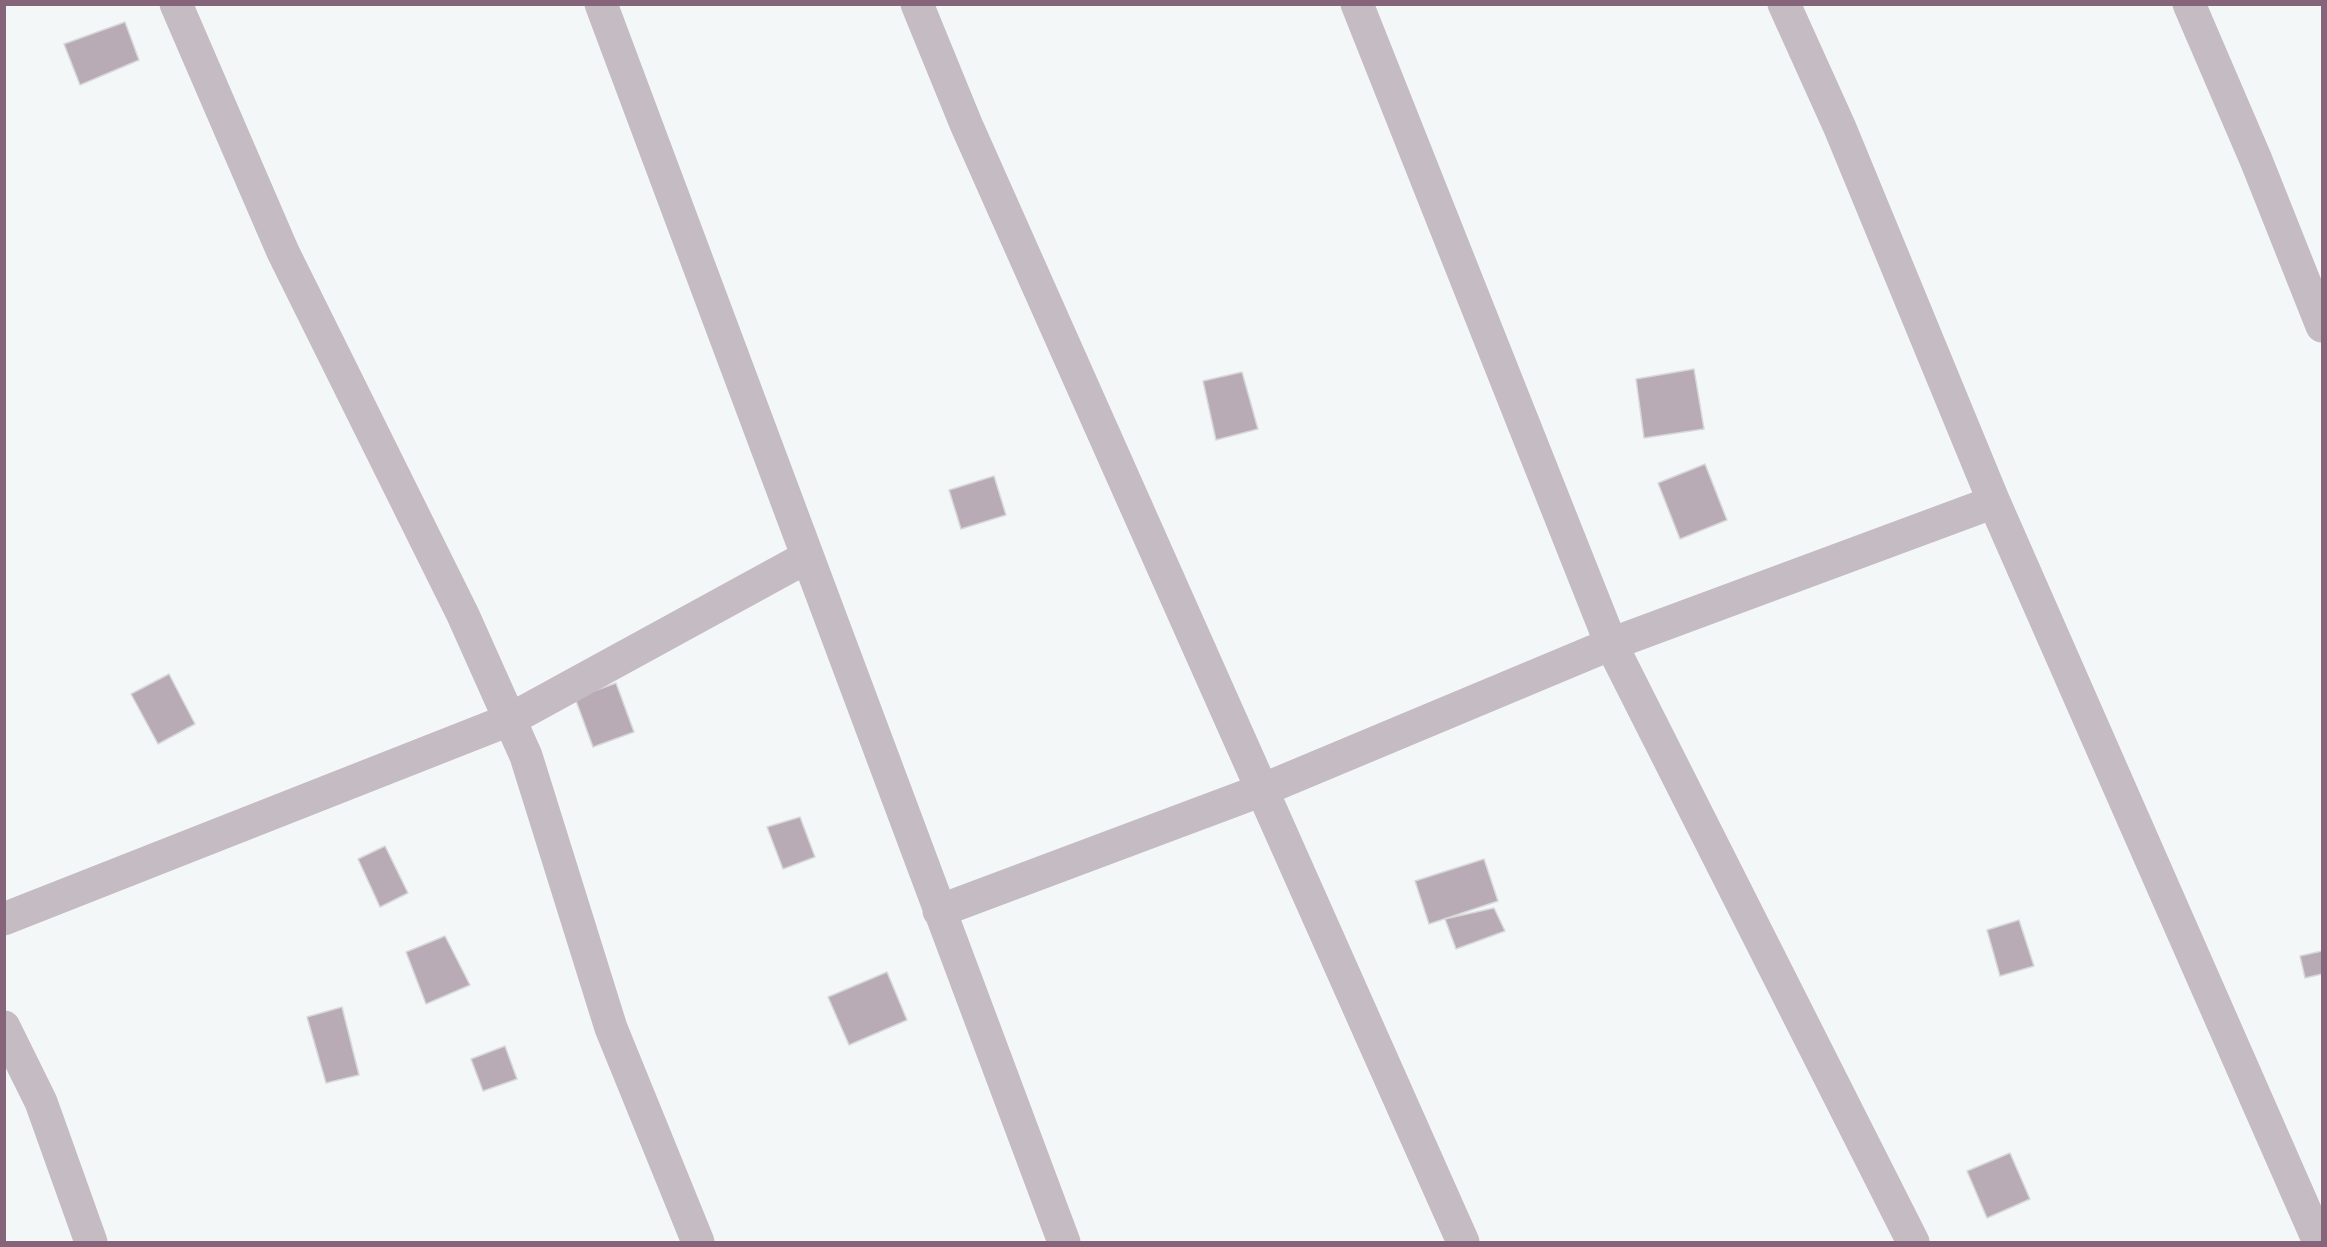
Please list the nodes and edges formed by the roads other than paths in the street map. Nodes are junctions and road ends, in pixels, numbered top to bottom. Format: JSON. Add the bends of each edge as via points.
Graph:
{"nodes":[{"id":1,"x":176,"y":4,"type":"edge"},
{"id":2,"x":601,"y":4,"type":"edge"},
{"id":3,"x":917,"y":4,"type":"edge"},
{"id":4,"x":1357,"y":4,"type":"edge"},
{"id":5,"x":1784,"y":4,"type":"edge"},
{"id":6,"x":2189,"y":4,"type":"edge"},
{"id":7,"x":2322,"y":326,"type":"edge"},
{"id":8,"x":1994,"y":502,"type":"junction"},
{"id":9,"x":807,"y":557,"type":"junction"},
{"id":10,"x":1611,"y":644,"type":"junction"},
{"id":11,"x":510,"y":720,"type":"junction"},
{"id":12,"x":1262,"y":790,"type":"junction"},
{"id":13,"x":939,"y":911,"type":"junction"},
{"id":14,"x":4,"y":919,"type":"edge"},
{"id":15,"x":4,"y":1027,"type":"edge"},
{"id":16,"x":92,"y":1242,"type":"edge"},
{"id":17,"x":698,"y":1242,"type":"edge"},
{"id":18,"x":1064,"y":1242,"type":"edge"},
{"id":19,"x":1463,"y":1242,"type":"edge"},
{"id":20,"x":1913,"y":1242,"type":"edge"},
{"id":21,"x":2319,"y":1242,"type":"edge"}],
"edges":[{"from":1,"to":11,"type":"street","via":[[283,252],[463,615]]},
{"from":2,"to":9,"type":"street"},
{"from":3,"to":12,"type":"street","via":[[975,146]]},
{"from":4,"to":10,"type":"street"},
{"from":5,"to":8,"type":"street","via":[[1840,128]]},
{"from":6,"to":7,"type":"street"},
{"from":8,"to":10,"type":"street"},
{"from":8,"to":21,"type":"street"},
{"from":9,"to":11,"type":"street"},
{"from":9,"to":13,"type":"street"},
{"from":10,"to":12,"type":"street"},
{"from":10,"to":20,"type":"street"},
{"from":11,"to":14,"type":"street"},
{"from":11,"to":17,"type":"street","via":[[526,756],[611,1028]]},
{"from":12,"to":13,"type":"street"},
{"from":12,"to":19,"type":"street"},
{"from":13,"to":18,"type":"street"},
{"from":15,"to":16,"type":"street","via":[[41,1102]]}]}
